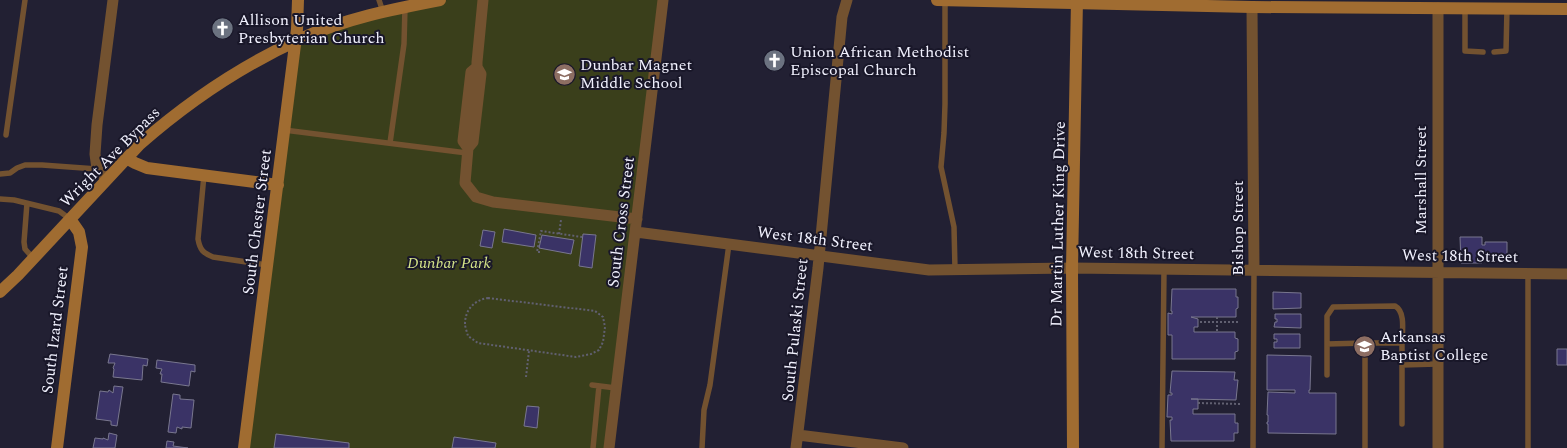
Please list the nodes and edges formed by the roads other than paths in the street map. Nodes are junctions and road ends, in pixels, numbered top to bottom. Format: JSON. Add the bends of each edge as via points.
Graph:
{"nodes":[{"id":1,"x":25,"y":0,"type":"edge"},
{"id":2,"x":113,"y":0,"type":"edge"},
{"id":3,"x":298,"y":0,"type":"edge"},
{"id":4,"x":440,"y":0,"type":"edge"},
{"id":5,"x":483,"y":0,"type":"edge"},
{"id":6,"x":663,"y":0,"type":"edge"},
{"id":7,"x":847,"y":0,"type":"edge"},
{"id":8,"x":937,"y":0,"type":"edge"},
{"id":9,"x":945,"y":0,"type":"edge"},
{"id":10,"x":1077,"y":1,"type":"edge"},
{"id":11,"x":1391,"y":4,"type":"edge"},
{"id":12,"x":405,"y":6,"type":"junction"},
{"id":13,"x":384,"y":7,"type":"edge"},
{"id":14,"x":1252,"y":7,"type":"junction"},
{"id":15,"x":1438,"y":8,"type":"junction"},
{"id":16,"x":1465,"y":8,"type":"junction"},
{"id":17,"x":1507,"y":9,"type":"junction"},
{"id":18,"x":1567,"y":9,"type":"edge"},
{"id":19,"x":295,"y":42,"type":"junction"},
{"id":20,"x":1483,"y":52,"type":"dead end"},
{"id":21,"x":1494,"y":52,"type":"dead end"},
{"id":22,"x":284,"y":130,"type":"junction"},
{"id":23,"x":6,"y":135,"type":"dead end"},
{"id":24,"x":390,"y":143,"type":"junction"},
{"id":25,"x":467,"y":150,"type":"junction"},
{"id":26,"x":126,"y":158,"type":"junction"},
{"id":27,"x":97,"y":169,"type":"junction"},
{"id":28,"x":0,"y":174,"type":"edge"},
{"id":29,"x":204,"y":175,"type":"junction"},
{"id":30,"x":107,"y":179,"type":"junction"},
{"id":31,"x":278,"y":184,"type":"junction"},
{"id":32,"x":0,"y":199,"type":"edge"},
{"id":33,"x":27,"y":203,"type":"junction"},
{"id":34,"x":70,"y":218,"type":"junction"},
{"id":35,"x":637,"y":219,"type":"junction"},
{"id":36,"x":636,"y":232,"type":"junction"},
{"id":37,"x":729,"y":244,"type":"junction"},
{"id":38,"x":819,"y":256,"type":"junction"},
{"id":39,"x":33,"y":258,"type":"junction"},
{"id":40,"x":267,"y":265,"type":"junction"},
{"id":41,"x":1072,"y":268,"type":"junction"},
{"id":42,"x":955,"y":269,"type":"junction"},
{"id":43,"x":1164,"y":270,"type":"junction"},
{"id":44,"x":1254,"y":270,"type":"junction"},
{"id":45,"x":1437,"y":271,"type":"junction"},
{"id":46,"x":1528,"y":274,"type":"junction"},
{"id":47,"x":1567,"y":274,"type":"edge"},
{"id":48,"x":0,"y":292,"type":"edge"},
{"id":49,"x":1365,"y":343,"type":"junction"},
{"id":50,"x":1402,"y":343,"type":"junction"},
{"id":51,"x":1327,"y":344,"type":"junction"},
{"id":52,"x":1437,"y":364,"type":"junction"},
{"id":53,"x":1402,"y":365,"type":"junction"},
{"id":54,"x":1327,"y":375,"type":"dead end"},
{"id":55,"x":592,"y":385,"type":"dead end"},
{"id":56,"x":599,"y":386,"type":"junction"},
{"id":57,"x":616,"y":388,"type":"junction"},
{"id":58,"x":1402,"y":424,"type":"dead end"},
{"id":59,"x":798,"y":436,"type":"junction"},
{"id":60,"x":57,"y":448,"type":"edge"},
{"id":61,"x":244,"y":448,"type":"edge"},
{"id":62,"x":593,"y":448,"type":"edge"},
{"id":63,"x":609,"y":448,"type":"edge"},
{"id":64,"x":702,"y":448,"type":"edge"},
{"id":65,"x":796,"y":448,"type":"edge"},
{"id":66,"x":903,"y":448,"type":"edge"},
{"id":67,"x":1073,"y":448,"type":"edge"},
{"id":68,"x":1162,"y":448,"type":"edge"},
{"id":69,"x":1253,"y":448,"type":"edge"},
{"id":70,"x":1365,"y":448,"type":"edge"},
{"id":71,"x":1438,"y":448,"type":"edge"},
{"id":72,"x":1528,"y":448,"type":"edge"}],
"edges":[{"from":1,"to":23,"type":"lane"},
{"from":2,"to":27,"type":"street","via":[[97,125]]},
{"from":3,"to":19,"type":"main road","name":"South Chester Street"},
{"from":4,"to":12,"type":"main road","name":"Wright Ave Bypass"},
{"from":5,"to":25,"type":"street","via":[[478,67],[481,74],[473,142]]},
{"from":6,"to":35,"type":"street","name":"South Cross Street"},
{"from":7,"to":38,"type":"street","name":"South Pulaski Street","via":[[842,17]]},
{"from":8,"to":9,"type":"main road"},
{"from":9,"to":10,"type":"main road"},
{"from":9,"to":42,"type":"lane","via":[[945,104],[941,167],[954,227]]},
{"from":10,"to":14,"type":"main road"},
{"from":10,"to":41,"type":"main road","name":"Dr Martin Luther King Drive"},
{"from":11,"to":14,"type":"main road"},
{"from":11,"to":15,"type":"main road"},
{"from":12,"to":13,"type":"main road","name":"Wright Ave Bypass"},
{"from":12,"to":24,"type":"lane","via":[[404,44]]},
{"from":13,"to":19,"type":"main road","name":"Wright Ave Bypass"},
{"from":14,"to":44,"type":"street","name":"Bishop Street"},
{"from":15,"to":16,"type":"main road"},
{"from":15,"to":45,"type":"street","name":"Marshall Street"},
{"from":16,"to":17,"type":"main road"},
{"from":16,"to":20,"type":"lane","via":[[1465,51]]},
{"from":17,"to":18,"type":"main road"},
{"from":17,"to":21,"type":"lane","via":[[1506,51]]},
{"from":19,"to":22,"type":"main road","name":"South Chester Street"},
{"from":19,"to":26,"type":"main road","name":"Wright Ave Bypass","via":[[252,63],[203,94],[162,125]]},
{"from":22,"to":24,"type":"lane"},
{"from":22,"to":31,"type":"main road","name":"South Chester Street"},
{"from":24,"to":25,"type":"lane"},
{"from":25,"to":35,"type":"street","via":[[465,183],[476,197],[493,202]]},
{"from":26,"to":29,"type":"main road","via":[[147,168]]},
{"from":26,"to":30,"type":"main road","name":"Wright Ave Bypass"},
{"from":27,"to":28,"type":"lane","via":[[25,165],[10,173]]},
{"from":27,"to":30,"type":"street"},
{"from":29,"to":31,"type":"main road"},
{"from":29,"to":40,"type":"lane","via":[[199,248],[213,257]]},
{"from":30,"to":34,"type":"main road","name":"Wright Ave Bypass"},
{"from":31,"to":40,"type":"main road","name":"South Chester Street"},
{"from":32,"to":33,"type":"lane"},
{"from":33,"to":34,"type":"lane","via":[[59,211]]},
{"from":33,"to":39,"type":"lane","via":[[24,242],[25,248]]},
{"from":34,"to":39,"type":"main road","name":"Wright Ave Bypass"},
{"from":34,"to":60,"type":"main road","name":"South Izard Street","via":[[79,232],[82,247]]},
{"from":35,"to":36,"type":"street","name":"South Cross Street"},
{"from":36,"to":37,"type":"street","name":"West 18th Street"},
{"from":36,"to":57,"type":"street","name":"South Cross Street"},
{"from":37,"to":38,"type":"street","name":"West 18th Street"},
{"from":37,"to":64,"type":"lane","via":[[710,385],[704,410]]},
{"from":38,"to":42,"type":"street","name":"West 18th Street","via":[[929,270]]},
{"from":38,"to":59,"type":"street","name":"South Pulaski Street"},
{"from":39,"to":48,"type":"main road","name":"Wright Ave Bypass"},
{"from":40,"to":61,"type":"main road","name":"South Chester Street"},
{"from":41,"to":42,"type":"street","name":"West 18th Street"},
{"from":41,"to":43,"type":"street","name":"West 18th Street"},
{"from":41,"to":67,"type":"main road","name":"Dr Martin Luther King Drive"},
{"from":43,"to":44,"type":"street","name":"West 18th Street"},
{"from":43,"to":68,"type":"lane"},
{"from":44,"to":45,"type":"street","name":"West 18th Street"},
{"from":44,"to":69,"type":"lane","name":"Bishop Street"},
{"from":45,"to":46,"type":"street","name":"West 18th Street"},
{"from":45,"to":52,"type":"street","name":"Marshall Street"},
{"from":46,"to":47,"type":"street","name":"West 18th Street"},
{"from":46,"to":72,"type":"lane"},
{"from":49,"to":50,"type":"lane"},
{"from":49,"to":51,"type":"lane"},
{"from":49,"to":70,"type":"lane"},
{"from":50,"to":51,"type":"lane","via":[[1399,308],[1344,306],[1333,307],[1327,316]]},
{"from":50,"to":53,"type":"lane"},
{"from":51,"to":54,"type":"lane"},
{"from":52,"to":53,"type":"lane"},
{"from":52,"to":71,"type":"street","name":"Marshall Street"},
{"from":53,"to":58,"type":"lane"},
{"from":55,"to":56,"type":"lane"},
{"from":56,"to":57,"type":"lane"},
{"from":56,"to":62,"type":"lane"},
{"from":57,"to":63,"type":"street","name":"South Cross Street"},
{"from":59,"to":65,"type":"street","name":"South Pulaski Street"},
{"from":59,"to":66,"type":"street"}]}
